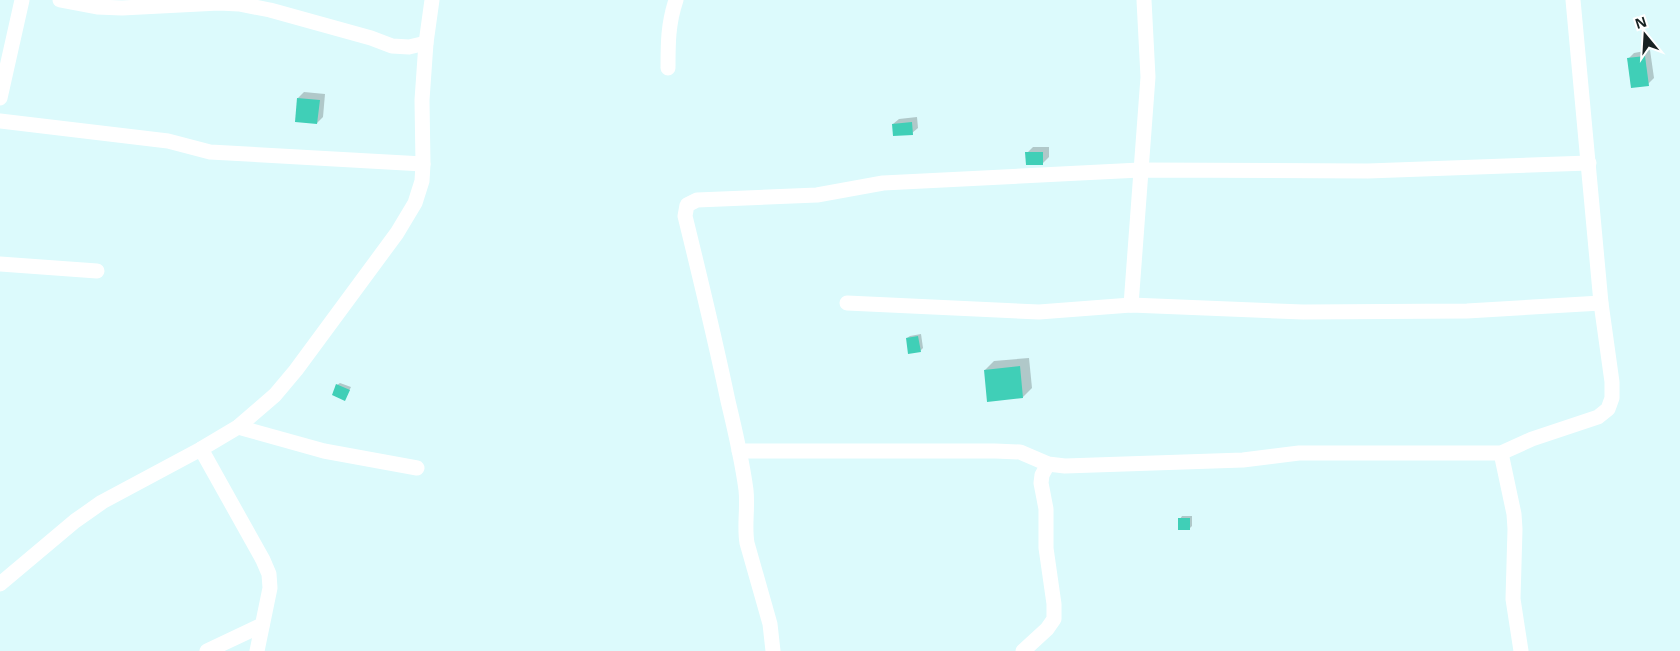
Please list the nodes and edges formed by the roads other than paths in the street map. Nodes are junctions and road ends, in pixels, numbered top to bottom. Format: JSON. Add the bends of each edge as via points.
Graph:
{"nodes":[{"id":1,"x":22,"y":0,"type":"edge"},
{"id":2,"x":60,"y":0,"type":"edge"},
{"id":3,"x":432,"y":0,"type":"edge"},
{"id":4,"x":676,"y":0,"type":"edge"},
{"id":5,"x":1144,"y":0,"type":"edge"},
{"id":6,"x":1573,"y":0,"type":"edge"},
{"id":7,"x":426,"y":43,"type":"junction"},
{"id":8,"x":668,"y":68,"type":"dead end"},
{"id":9,"x":0,"y":98,"type":"edge"},
{"id":10,"x":0,"y":121,"type":"edge"},
{"id":11,"x":1589,"y":162,"type":"junction"},
{"id":12,"x":423,"y":164,"type":"junction"},
{"id":13,"x":1140,"y":170,"type":"junction"},
{"id":14,"x":0,"y":264,"type":"edge"},
{"id":15,"x":97,"y":271,"type":"dead end"},
{"id":16,"x":1602,"y":303,"type":"junction"},
{"id":17,"x":846,"y":304,"type":"dead end"},
{"id":18,"x":1131,"y":306,"type":"junction"},
{"id":19,"x":238,"y":427,"type":"junction"},
{"id":20,"x":201,"y":449,"type":"junction"},
{"id":21,"x":739,"y":451,"type":"junction"},
{"id":22,"x":1501,"y":453,"type":"junction"},
{"id":23,"x":1048,"y":464,"type":"junction"},
{"id":24,"x":417,"y":468,"type":"dead end"},
{"id":25,"x":0,"y":584,"type":"edge"},
{"id":26,"x":262,"y":625,"type":"junction"},
{"id":27,"x":207,"y":651,"type":"edge"},
{"id":28,"x":257,"y":651,"type":"edge"},
{"id":29,"x":772,"y":651,"type":"edge"},
{"id":30,"x":1023,"y":651,"type":"edge"},
{"id":31,"x":1521,"y":651,"type":"edge"}],
"edges":[{"from":1,"to":9,"type":"street"},
{"from":2,"to":7,"type":"street","via":[[122,8],[240,4],[280,12],[392,46]]},
{"from":3,"to":7,"type":"street"},
{"from":4,"to":8,"type":"street","via":[[667,38]]},
{"from":5,"to":13,"type":"street","via":[[1148,77]]},
{"from":6,"to":11,"type":"street"},
{"from":7,"to":12,"type":"street","via":[[422,100]]},
{"from":10,"to":12,"type":"street","via":[[168,141],[210,152]]},
{"from":11,"to":13,"type":"street","via":[[1368,171]]},
{"from":11,"to":16,"type":"street"},
{"from":12,"to":19,"type":"street","via":[[415,203],[397,233],[296,370],[275,395]]},
{"from":13,"to":18,"type":"street"},
{"from":13,"to":21,"type":"street","via":[[883,183],[817,195],[697,200],[687,205],[685,216]]},
{"from":14,"to":15,"type":"street"},
{"from":16,"to":18,"type":"street","via":[[1467,311],[1303,312]]},
{"from":16,"to":22,"type":"street","via":[[1612,382],[1608,409],[1598,417]]},
{"from":17,"to":18,"type":"street","via":[[1039,312]]},
{"from":19,"to":20,"type":"street"},
{"from":19,"to":24,"type":"street","via":[[324,451]]},
{"from":20,"to":25,"type":"street","via":[[102,502]]},
{"from":20,"to":26,"type":"street","via":[[269,574],[270,588]]},
{"from":21,"to":23,"type":"street","via":[[1020,452]]},
{"from":21,"to":29,"type":"street","via":[[746,490],[745,531],[770,624]]},
{"from":22,"to":23,"type":"street","via":[[1299,453],[1243,460],[1081,466]]},
{"from":22,"to":31,"type":"street","via":[[1514,514],[1513,599]]},
{"from":23,"to":30,"type":"street","via":[[1041,483],[1046,509],[1046,548],[1054,619]]},
{"from":26,"to":27,"type":"street"},
{"from":26,"to":28,"type":"street"}]}
